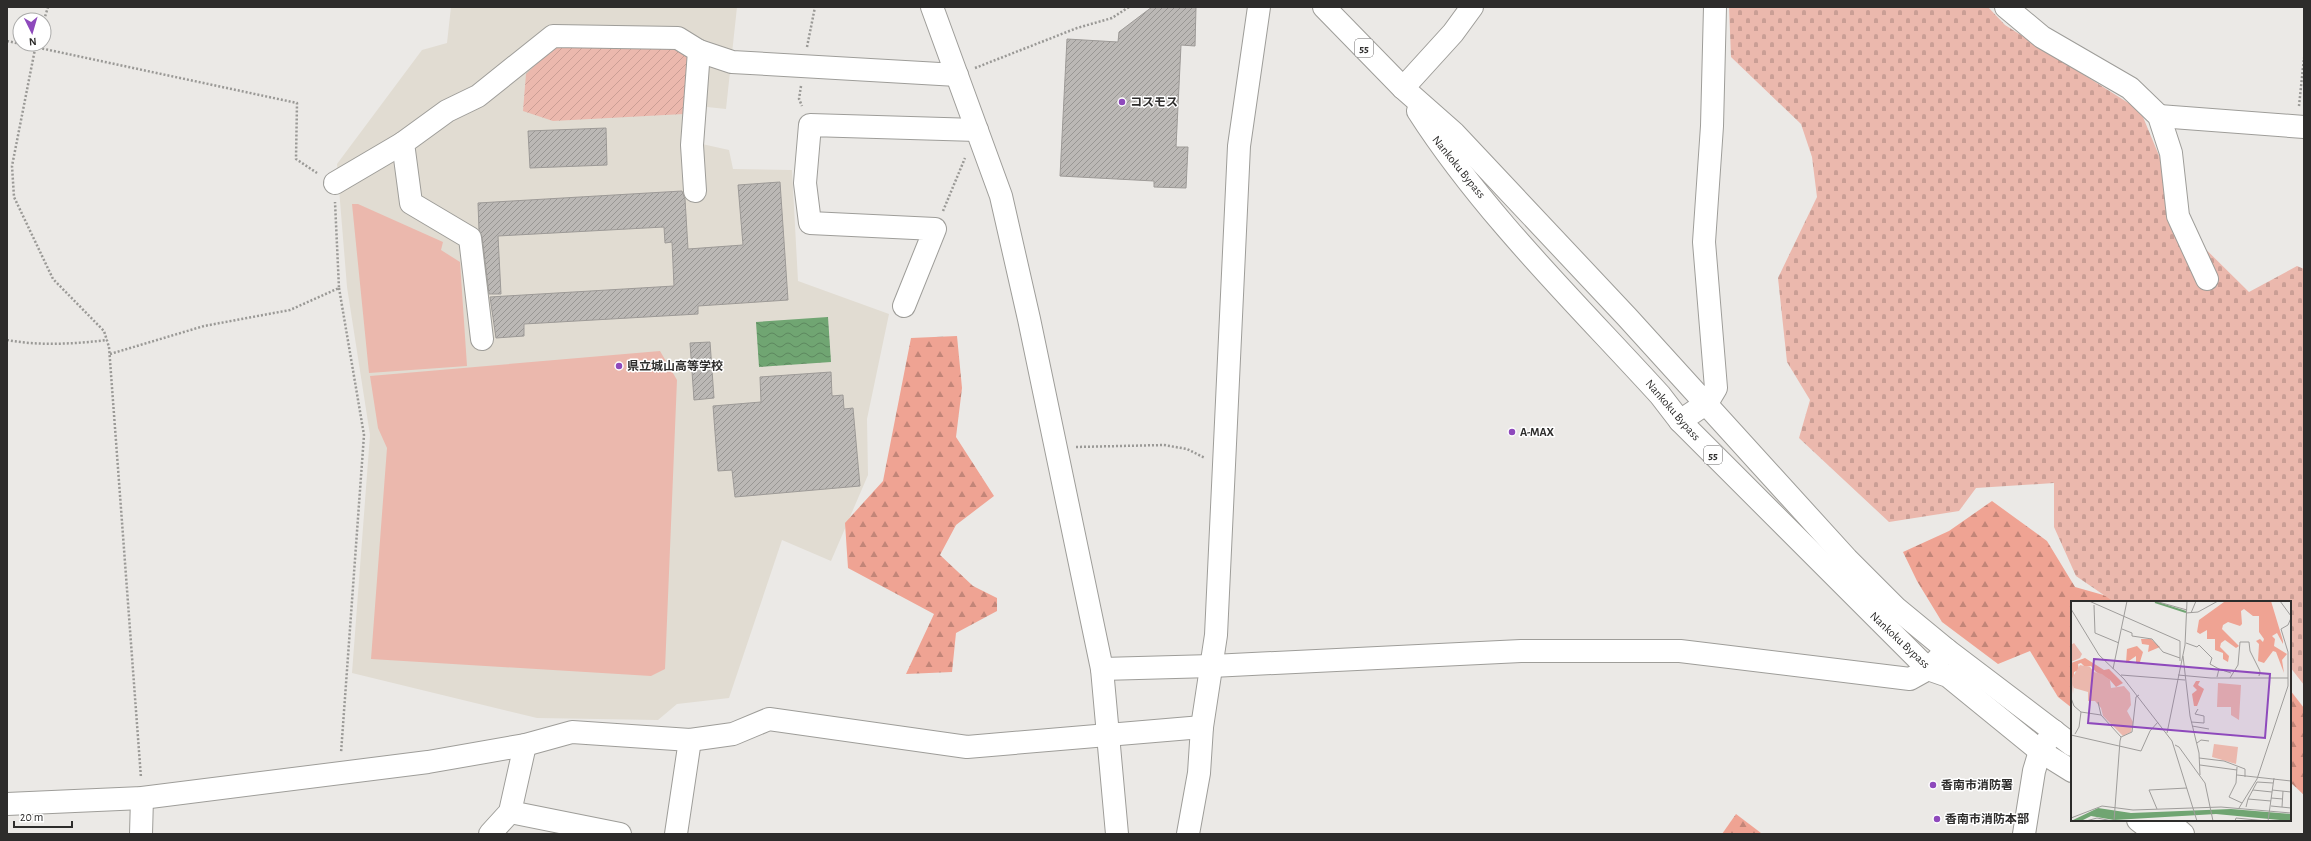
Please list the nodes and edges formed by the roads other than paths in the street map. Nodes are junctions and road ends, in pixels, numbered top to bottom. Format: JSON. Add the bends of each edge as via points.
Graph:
{"nodes":[{"id":1,"x":932,"y":7,"type":"edge"},
{"id":2,"x":1259,"y":7,"type":"edge"},
{"id":3,"x":1324,"y":7,"type":"edge"},
{"id":4,"x":1472,"y":7,"type":"edge"},
{"id":5,"x":1715,"y":7,"type":"edge"},
{"id":6,"x":2006,"y":7,"type":"edge"},
{"id":7,"x":699,"y":51,"type":"junction"},
{"id":8,"x":957,"y":75,"type":"junction"},
{"id":9,"x":1403,"y":88,"type":"junction"},
{"id":10,"x":2159,"y":116,"type":"junction"},
{"id":11,"x":2300,"y":126,"type":"edge"},
{"id":12,"x":977,"y":130,"type":"junction"},
{"id":13,"x":403,"y":144,"type":"junction"},
{"id":14,"x":334,"y":183,"type":"road end"},
{"id":15,"x":695,"y":191,"type":"dead end"},
{"id":16,"x":2207,"y":279,"type":"dead end"},
{"id":17,"x":904,"y":306,"type":"dead end"},
{"id":18,"x":482,"y":339,"type":"dead end"},
{"id":19,"x":1706,"y":403,"type":"junction"},
{"id":20,"x":1680,"y":421,"type":"junction"},
{"id":21,"x":1947,"y":650,"type":"junction"},
{"id":22,"x":1212,"y":666,"type":"junction"},
{"id":23,"x":1102,"y":669,"type":"junction"},
{"id":24,"x":1928,"y":669,"type":"junction"},
{"id":25,"x":1202,"y":727,"type":"junction"},
{"id":26,"x":2054,"y":731,"type":"junction"},
{"id":27,"x":1109,"y":736,"type":"junction"},
{"id":28,"x":690,"y":740,"type":"junction"},
{"id":29,"x":2071,"y":744,"type":"edge"},
{"id":30,"x":525,"y":745,"type":"junction"},
{"id":31,"x":2040,"y":751,"type":"junction"},
{"id":32,"x":2071,"y":770,"type":"edge"},
{"id":33,"x":142,"y":798,"type":"junction"},
{"id":34,"x":7,"y":804,"type":"edge"},
{"id":35,"x":510,"y":812,"type":"junction"},
{"id":36,"x":2139,"y":821,"type":"edge"},
{"id":37,"x":2168,"y":821,"type":"edge"},
{"id":38,"x":141,"y":834,"type":"edge"},
{"id":39,"x":490,"y":834,"type":"edge"},
{"id":40,"x":620,"y":834,"type":"edge"},
{"id":41,"x":676,"y":834,"type":"edge"},
{"id":42,"x":1117,"y":834,"type":"edge"},
{"id":43,"x":1188,"y":834,"type":"edge"},
{"id":44,"x":2024,"y":834,"type":"edge"},
{"id":45,"x":2156,"y":834,"type":"edge"},
{"id":46,"x":2183,"y":834,"type":"edge"}],
"edges":[{"from":1,"to":8,"type":"main road"},
{"from":2,"to":22,"type":"main road","via":[[1240,146],[1225,470]]},
{"from":3,"to":9,"type":"main road","name":"Nankoku Bypass","number":"55"},
{"from":4,"to":9,"type":"main road","via":[[1453,33]]},
{"from":5,"to":19,"type":"main road","via":[[1712,126],[1704,242],[1716,388]]},
{"from":6,"to":10,"type":"main road","via":[[2042,37],[2130,88]]},
{"from":7,"to":8,"type":"main road","via":[[732,62]]},
{"from":7,"to":13,"type":"main road","via":[[678,38],[554,36],[478,96],[447,111]]},
{"from":7,"to":15,"type":"main road","via":[[692,145]]},
{"from":8,"to":12,"type":"main road"},
{"from":9,"to":19,"type":"main road","name":"Nankoku Bypass","number":"55","via":[[1454,133]]},
{"from":9,"to":20,"type":"main road","name":"Nankoku Bypass","number":"55","via":[[1439,144],[1516,237],[1660,395]]},
{"from":10,"to":11,"type":"main road"},
{"from":10,"to":16,"type":"main road","via":[[2171,153],[2178,216]]},
{"from":12,"to":17,"type":"main road","via":[[810,125],[805,183],[810,222],[935,230]]},
{"from":12,"to":23,"type":"main road","via":[[1001,196]]},
{"from":13,"to":14,"type":"main road"},
{"from":13,"to":18,"type":"main road","via":[[411,203],[470,238]]},
{"from":19,"to":20,"type":"main road"},
{"from":19,"to":21,"type":"main road","name":"Nankoku Bypass","number":"55","via":[[1847,559],[1896,608]]},
{"from":20,"to":24,"type":"main road","name":"Nankoku Bypass","number":"55"},
{"from":21,"to":24,"type":"main road"},
{"from":21,"to":26,"type":"main road","name":"Nankoku Bypass","number":"55"},
{"from":22,"to":23,"type":"main road"},
{"from":22,"to":24,"type":"main road","via":[[1521,651],[1680,651],[1910,680]]},
{"from":22,"to":25,"type":"main road"},
{"from":23,"to":27,"type":"main road"},
{"from":24,"to":31,"type":"main road","name":"Nankoku Bypass","number":"55","via":[[1948,676]]},
{"from":25,"to":27,"type":"main road"},
{"from":25,"to":43,"type":"main road","via":[[1199,773]]},
{"from":26,"to":29,"type":"main road","name":"Nankoku Bypass","number":"55"},
{"from":26,"to":31,"type":"main road"},
{"from":27,"to":28,"type":"main road","via":[[967,747],[769,719],[733,734]]},
{"from":27,"to":42,"type":"main road"},
{"from":28,"to":30,"type":"main road","via":[[572,732]]},
{"from":28,"to":41,"type":"main road"},
{"from":30,"to":33,"type":"main road","via":[[428,762]]},
{"from":30,"to":35,"type":"main road"},
{"from":31,"to":32,"type":"main road","name":"Nankoku Bypass","number":"55"},
{"from":31,"to":44,"type":"main road","via":[[2034,771]]},
{"from":33,"to":34,"type":"main road"},
{"from":33,"to":38,"type":"main road"},
{"from":35,"to":39,"type":"main road"},
{"from":35,"to":40,"type":"main road"},
{"from":36,"to":45,"type":"main road"},
{"from":37,"to":46,"type":"main road"}]}
